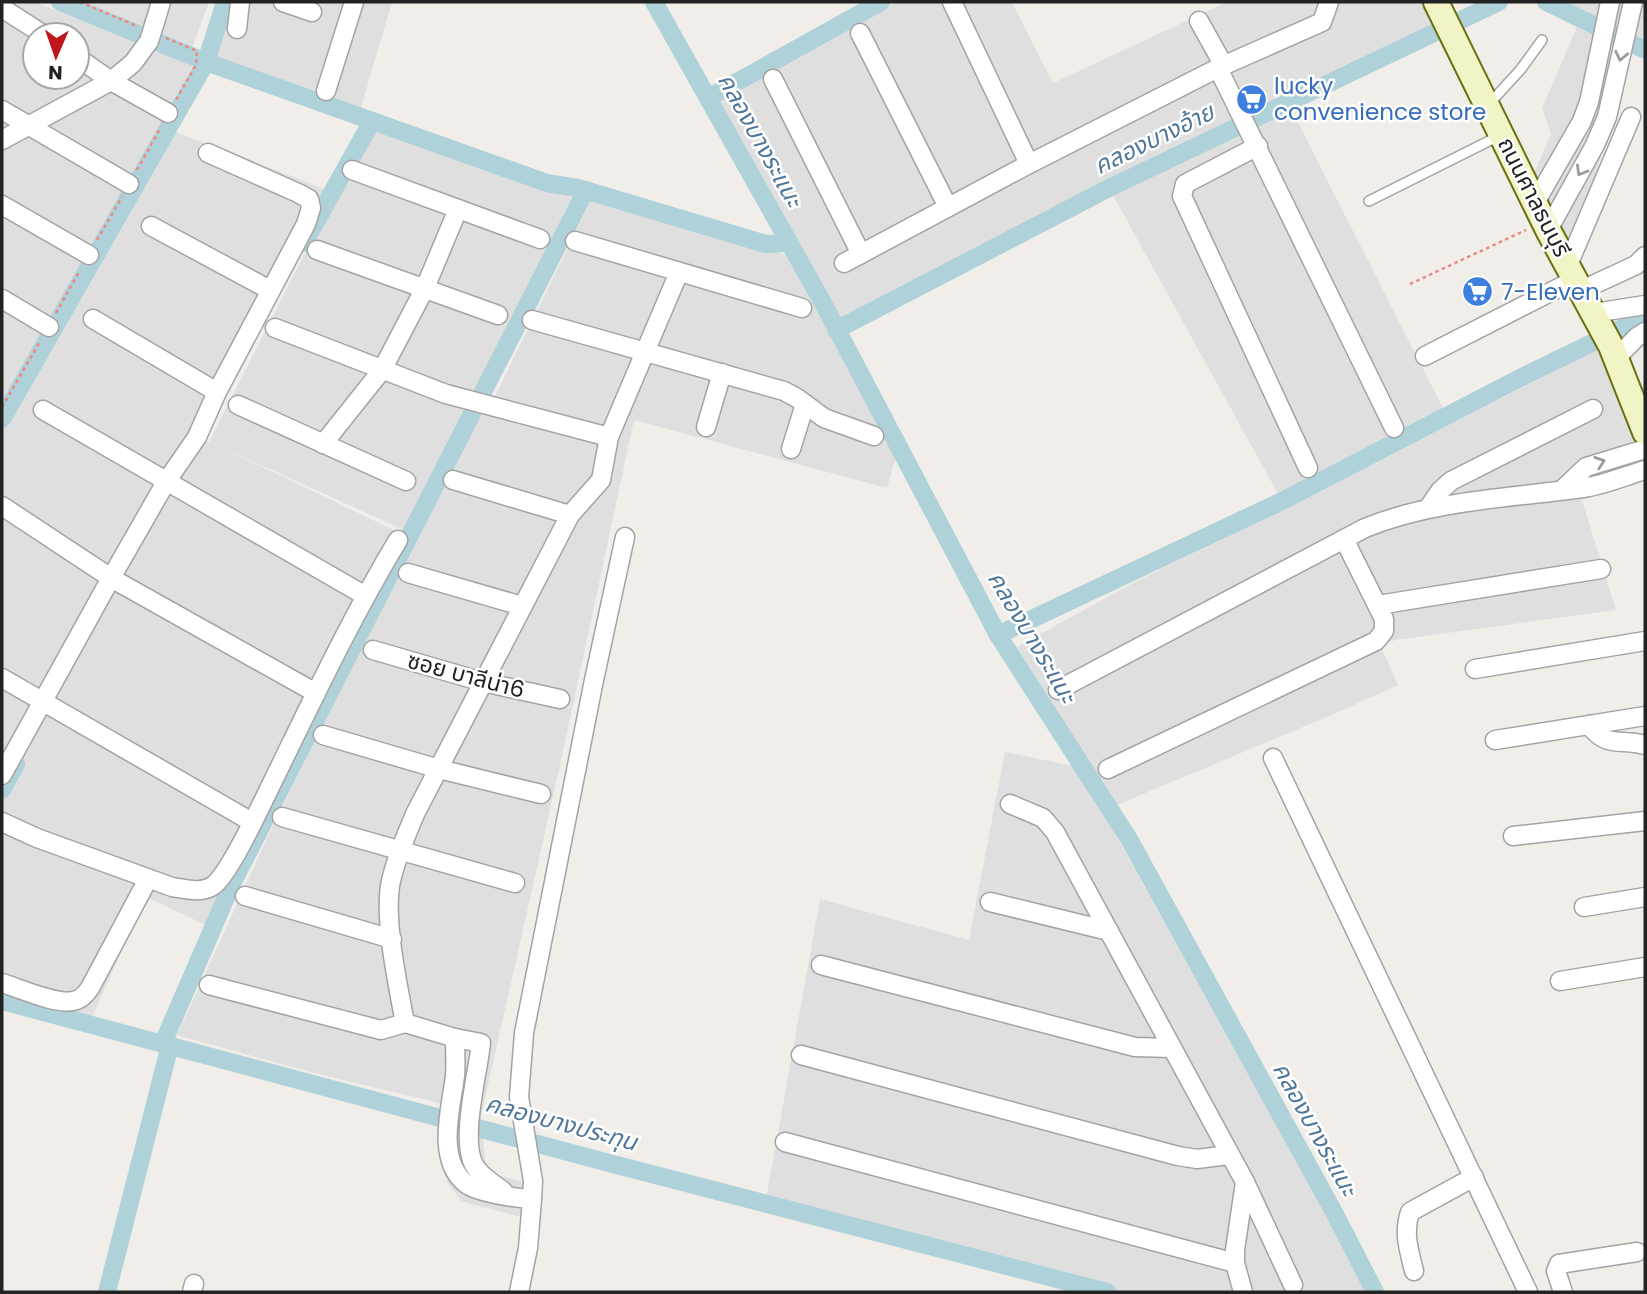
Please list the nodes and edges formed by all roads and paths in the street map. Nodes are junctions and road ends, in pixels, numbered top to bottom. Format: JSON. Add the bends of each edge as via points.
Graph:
{"nodes":[{"id":1,"x":161,"y":2,"type":"edge"},
{"id":2,"x":240,"y":2,"type":"edge"},
{"id":3,"x":283,"y":2,"type":"edge"},
{"id":4,"x":354,"y":2,"type":"edge"},
{"id":5,"x":952,"y":2,"type":"edge"},
{"id":6,"x":1329,"y":2,"type":"edge"},
{"id":7,"x":1610,"y":2,"type":"edge"},
{"id":8,"x":1633,"y":2,"type":"edge"},
{"id":9,"x":2,"y":8,"type":"edge"},
{"id":10,"x":312,"y":12,"type":"dead end"},
{"id":11,"x":22,"y":21,"type":"edge"},
{"id":12,"x":1199,"y":21,"type":"dead end"},
{"id":13,"x":1446,"y":22,"type":"edge"},
{"id":14,"x":237,"y":29,"type":"dead end"},
{"id":15,"x":860,"y":33,"type":"dead end"},
{"id":16,"x":1542,"y":40,"type":"dead end"},
{"id":17,"x":91,"y":67,"type":"edge"},
{"id":18,"x":1221,"y":67,"type":"junction"},
{"id":19,"x":773,"y":79,"type":"dead end"},
{"id":20,"x":111,"y":81,"type":"junction"},
{"id":21,"x":326,"y":91,"type":"dead end"},
{"id":22,"x":1487,"y":106,"type":"junction"},
{"id":23,"x":2,"y":110,"type":"edge"},
{"id":24,"x":168,"y":113,"type":"dead end"},
{"id":25,"x":1631,"y":117,"type":"dead end"},
{"id":26,"x":1582,"y":121,"type":"junction"},
{"id":27,"x":29,"y":127,"type":"junction"},
{"id":28,"x":1601,"y":130,"type":"junction"},
{"id":29,"x":1503,"y":135,"type":"junction"},
{"id":30,"x":2,"y":139,"type":"edge"},
{"id":31,"x":1258,"y":146,"type":"junction"},
{"id":32,"x":208,"y":153,"type":"dead end"},
{"id":33,"x":1029,"y":164,"type":"junction"},
{"id":34,"x":352,"y":170,"type":"dead end"},
{"id":35,"x":129,"y":184,"type":"dead end"},
{"id":36,"x":1369,"y":201,"type":"dead end"},
{"id":37,"x":2,"y":205,"type":"edge"},
{"id":38,"x":948,"y":207,"type":"junction"},
{"id":39,"x":458,"y":209,"type":"junction"},
{"id":40,"x":1543,"y":218,"type":"junction"},
{"id":41,"x":151,"y":226,"type":"dead end"},
{"id":42,"x":540,"y":239,"type":"dead end"},
{"id":43,"x":575,"y":241,"type":"dead end"},
{"id":44,"x":317,"y":250,"type":"dead end"},
{"id":45,"x":861,"y":254,"type":"junction"},
{"id":46,"x":89,"y":256,"type":"dead end"},
{"id":47,"x":1645,"y":256,"type":"edge"},
{"id":48,"x":844,"y":263,"type":"dead end"},
{"id":49,"x":679,"y":272,"type":"junction"},
{"id":50,"x":1575,"y":278,"type":"junction"},
{"id":51,"x":1409,"y":284,"type":"dead end"},
{"id":52,"x":270,"y":290,"type":"junction"},
{"id":53,"x":425,"y":290,"type":"junction"},
{"id":54,"x":2,"y":299,"type":"edge"},
{"id":55,"x":1645,"y":305,"type":"edge"},
{"id":56,"x":802,"y":308,"type":"dead end"},
{"id":57,"x":498,"y":315,"type":"dead end"},
{"id":58,"x":93,"y":319,"type":"dead end"},
{"id":59,"x":532,"y":320,"type":"dead end"},
{"id":60,"x":49,"y":327,"type":"dead end"},
{"id":61,"x":275,"y":328,"type":"dead end"},
{"id":62,"x":1645,"y":332,"type":"edge"},
{"id":63,"x":1606,"y":336,"type":"junction"},
{"id":64,"x":646,"y":351,"type":"junction"},
{"id":65,"x":1424,"y":356,"type":"dead end"},
{"id":66,"x":382,"y":370,"type":"junction"},
{"id":67,"x":722,"y":373,"type":"junction"},
{"id":68,"x":217,"y":391,"type":"junction"},
{"id":69,"x":805,"y":404,"type":"junction"},
{"id":70,"x":238,"y":405,"type":"dead end"},
{"id":71,"x":1593,"y":409,"type":"dead end"},
{"id":72,"x":43,"y":410,"type":"dead end"},
{"id":73,"x":706,"y":427,"type":"dead end"},
{"id":74,"x":1394,"y":428,"type":"dead end"},
{"id":75,"x":1645,"y":432,"type":"edge"},
{"id":76,"x":874,"y":436,"type":"dead end"},
{"id":77,"x":609,"y":437,"type":"junction"},
{"id":78,"x":323,"y":444,"type":"junction"},
{"id":79,"x":791,"y":449,"type":"dead end"},
{"id":80,"x":1645,"y":449,"type":"edge"},
{"id":81,"x":1308,"y":468,"type":"dead end"},
{"id":82,"x":1645,"y":470,"type":"edge"},
{"id":83,"x":453,"y":480,"type":"dead end"},
{"id":84,"x":406,"y":481,"type":"dead end"},
{"id":85,"x":166,"y":482,"type":"junction"},
{"id":86,"x":1562,"y":490,"type":"junction"},
{"id":87,"x":2,"y":506,"type":"edge"},
{"id":88,"x":1429,"y":508,"type":"junction"},
{"id":89,"x":570,"y":515,"type":"junction"},
{"id":90,"x":625,"y":537,"type":"dead end"},
{"id":91,"x":1344,"y":539,"type":"junction"},
{"id":92,"x":398,"y":540,"type":"dead end"},
{"id":93,"x":1601,"y":569,"type":"dead end"},
{"id":94,"x":408,"y":573,"type":"dead end"},
{"id":95,"x":111,"y":578,"type":"junction"},
{"id":96,"x":364,"y":596,"type":"junction"},
{"id":97,"x":1378,"y":605,"type":"junction"},
{"id":98,"x":522,"y":606,"type":"junction"},
{"id":99,"x":1645,"y":641,"type":"edge"},
{"id":100,"x":373,"y":650,"type":"dead end"},
{"id":101,"x":1475,"y":668,"type":"dead end"},
{"id":102,"x":2,"y":678,"type":"edge"},
{"id":103,"x":483,"y":682,"type":"junction"},
{"id":104,"x":1058,"y":690,"type":"dead end"},
{"id":105,"x":316,"y":694,"type":"junction"},
{"id":106,"x":560,"y":699,"type":"dead end"},
{"id":107,"x":43,"y":704,"type":"junction"},
{"id":108,"x":1645,"y":716,"type":"edge"},
{"id":109,"x":1589,"y":725,"type":"junction"},
{"id":110,"x":323,"y":735,"type":"dead end"},
{"id":111,"x":1496,"y":740,"type":"dead end"},
{"id":112,"x":1645,"y":745,"type":"edge"},
{"id":113,"x":1273,"y":758,"type":"dead end"},
{"id":114,"x":439,"y":769,"type":"junction"},
{"id":115,"x":1108,"y":769,"type":"dead end"},
{"id":116,"x":2,"y":775,"type":"edge"},
{"id":117,"x":541,"y":794,"type":"dead end"},
{"id":118,"x":1010,"y":804,"type":"dead end"},
{"id":119,"x":282,"y":817,"type":"dead end"},
{"id":120,"x":1645,"y":821,"type":"edge"},
{"id":121,"x":2,"y":822,"type":"edge"},
{"id":122,"x":252,"y":822,"type":"junction"},
{"id":123,"x":1513,"y":836,"type":"dead end"},
{"id":124,"x":400,"y":851,"type":"junction"},
{"id":125,"x":148,"y":879,"type":"junction"},
{"id":126,"x":515,"y":883,"type":"dead end"},
{"id":127,"x":245,"y":896,"type":"dead end"},
{"id":128,"x":1645,"y":897,"type":"edge"},
{"id":129,"x":990,"y":902,"type":"dead end"},
{"id":130,"x":1584,"y":907,"type":"dead end"},
{"id":131,"x":1109,"y":931,"type":"junction"},
{"id":132,"x":392,"y":939,"type":"junction"},
{"id":133,"x":821,"y":965,"type":"dead end"},
{"id":134,"x":1645,"y":967,"type":"edge"},
{"id":135,"x":1560,"y":981,"type":"dead end"},
{"id":136,"x":2,"y":983,"type":"edge"},
{"id":137,"x":209,"y":985,"type":"dead end"},
{"id":138,"x":405,"y":1023,"type":"junction"},
{"id":139,"x":455,"y":1038,"type":"junction"},
{"id":140,"x":1172,"y":1048,"type":"junction"},
{"id":141,"x":801,"y":1055,"type":"dead end"},
{"id":142,"x":455,"y":1074,"type":"junction"},
{"id":143,"x":475,"y":1079,"type":"junction"},
{"id":144,"x":785,"y":1142,"type":"dead end"},
{"id":145,"x":1230,"y":1155,"type":"junction"},
{"id":146,"x":1474,"y":1177,"type":"junction"},
{"id":147,"x":1245,"y":1182,"type":"junction"},
{"id":148,"x":512,"y":1197,"type":"junction"},
{"id":149,"x":532,"y":1199,"type":"junction"},
{"id":150,"x":1637,"y":1252,"type":"dead end"},
{"id":151,"x":1235,"y":1262,"type":"junction"},
{"id":152,"x":1414,"y":1271,"type":"dead end"},
{"id":153,"x":1293,"y":1285,"type":"dead end"},
{"id":154,"x":519,"y":1292,"type":"edge"},
{"id":155,"x":1243,"y":1292,"type":"edge"},
{"id":156,"x":1528,"y":1292,"type":"edge"},
{"id":157,"x":1563,"y":1292,"type":"edge"}],
"edges":[{"from":1,"to":20,"type":"street","bridge":true,"via":[[149,41],[133,63]]},
{"from":2,"to":14,"type":"street"},
{"from":3,"to":10,"type":"street"},
{"from":4,"to":21,"type":"street"},
{"from":5,"to":33,"type":"street"},
{"from":6,"to":18,"type":"street","via":[[1322,22]]},
{"from":7,"to":26,"type":"street"},
{"from":8,"to":28,"type":"street","one_way":true},
{"from":9,"to":11,"type":"street"},
{"from":12,"to":18,"type":"street"},
{"from":13,"to":22,"type":"street","name":"ถนนศาลธนบุรี"},
{"from":15,"to":38,"type":"street"},
{"from":16,"to":22,"type":"lane"},
{"from":17,"to":20,"type":"street"},
{"from":18,"to":31,"type":"street"},
{"from":18,"to":33,"type":"street"},
{"from":19,"to":45,"type":"street"},
{"from":20,"to":24,"type":"street"},
{"from":20,"to":27,"type":"street"},
{"from":22,"to":29,"type":"street","name":"ถนนศาลธนบุรี"},
{"from":23,"to":27,"type":"street"},
{"from":25,"to":50,"type":"street"},
{"from":26,"to":28,"type":"street"},
{"from":26,"to":40,"type":"street"},
{"from":27,"to":30,"type":"street"},
{"from":27,"to":35,"type":"street"},
{"from":28,"to":40,"type":"street","one_way":true},
{"from":29,"to":36,"type":"lane"},
{"from":29,"to":40,"type":"street","name":"ถนนศาลธนบุรี"},
{"from":31,"to":74,"type":"street"},
{"from":31,"to":81,"type":"street","via":[[1185,184],[1182,195]]},
{"from":32,"to":52,"type":"street","via":[[309,199],[306,225]]},
{"from":33,"to":38,"type":"street"},
{"from":34,"to":39,"type":"street"},
{"from":37,"to":46,"type":"street"},
{"from":38,"to":45,"type":"street"},
{"from":39,"to":42,"type":"street"},
{"from":39,"to":53,"type":"street"},
{"from":40,"to":50,"type":"street","name":"ถนนศาลธนบุรี"},
{"from":40,"to":51,"type":"path"},
{"from":41,"to":52,"type":"street"},
{"from":43,"to":49,"type":"street"},
{"from":44,"to":53,"type":"street"},
{"from":45,"to":48,"type":"street"},
{"from":47,"to":50,"type":"street","via":[[1636,265]]},
{"from":49,"to":56,"type":"street"},
{"from":49,"to":64,"type":"street"},
{"from":50,"to":63,"type":"street","name":"ถนนศาลธนบุรี"},
{"from":50,"to":65,"type":"street"},
{"from":52,"to":68,"type":"street"},
{"from":53,"to":57,"type":"street"},
{"from":53,"to":66,"type":"street"},
{"from":54,"to":60,"type":"street"},
{"from":55,"to":63,"type":"street"},
{"from":58,"to":68,"type":"street"},
{"from":59,"to":64,"type":"street"},
{"from":61,"to":66,"type":"street"},
{"from":62,"to":63,"type":"street","via":[[1637,337]]},
{"from":63,"to":75,"type":"street","name":"ถนนศาลธนบุรี"},
{"from":64,"to":67,"type":"street"},
{"from":64,"to":77,"type":"street"},
{"from":66,"to":77,"type":"street","via":[[446,394]]},
{"from":66,"to":78,"type":"street"},
{"from":67,"to":69,"type":"street","via":[[783,391]]},
{"from":67,"to":73,"type":"street"},
{"from":68,"to":85,"type":"street","via":[[197,437]]},
{"from":69,"to":76,"type":"street","via":[[835,424]]},
{"from":69,"to":79,"type":"street"},
{"from":70,"to":78,"type":"street"},
{"from":71,"to":88,"type":"street","via":[[1451,481]]},
{"from":72,"to":85,"type":"street"},
{"from":77,"to":89,"type":"street","via":[[601,480]]},
{"from":78,"to":84,"type":"street"},
{"from":86,"to":80,"type":"street","one_way":true,"via":[[1586,467]]},
{"from":82,"to":86,"type":"street","via":[[1586,488]]},
{"from":83,"to":89,"type":"street"},
{"from":85,"to":95,"type":"street"},
{"from":85,"to":96,"type":"street"},
{"from":86,"to":88,"type":"street"},
{"from":87,"to":95,"type":"street"},
{"from":88,"to":91,"type":"street","via":[[1396,515]]},
{"from":89,"to":98,"type":"street"},
{"from":90,"to":149,"type":"street","via":[[524,1033],[519,1097]]},
{"from":91,"to":97,"type":"street"},
{"from":91,"to":104,"type":"street"},
{"from":92,"to":96,"type":"street"},
{"from":93,"to":97,"type":"street"},
{"from":94,"to":98,"type":"street"},
{"from":95,"to":105,"type":"street"},
{"from":95,"to":107,"type":"street"},
{"from":96,"to":105,"type":"street"},
{"from":97,"to":115,"type":"street","via":[[1384,631],[1376,641]]},
{"from":98,"to":103,"type":"street"},
{"from":99,"to":101,"type":"street"},
{"from":100,"to":103,"type":"street","name":"ซอย บาลีน่า6"},
{"from":102,"to":107,"type":"street"},
{"from":103,"to":106,"type":"street","name":"ซอย บาลีน่า6"},
{"from":103,"to":114,"type":"street"},
{"from":105,"to":122,"type":"street"},
{"from":107,"to":116,"type":"street"},
{"from":107,"to":122,"type":"street"},
{"from":108,"to":109,"type":"street"},
{"from":109,"to":111,"type":"street"},
{"from":109,"to":112,"type":"street","via":[[1607,741]]},
{"from":110,"to":114,"type":"street"},
{"from":113,"to":146,"type":"street"},
{"from":114,"to":117,"type":"street"},
{"from":114,"to":124,"type":"street"},
{"from":118,"to":131,"type":"street","via":[[1048,822]]},
{"from":119,"to":124,"type":"street"},
{"from":120,"to":123,"type":"street"},
{"from":121,"to":125,"type":"street"},
{"from":122,"to":125,"type":"street","via":[[222,877],[211,887],[194,891]]},
{"from":124,"to":126,"type":"street"},
{"from":124,"to":132,"type":"street","via":[[390,883]]},
{"from":125,"to":136,"type":"street","via":[[83,998],[59,1000]]},
{"from":127,"to":132,"type":"street"},
{"from":128,"to":130,"type":"street"},
{"from":129,"to":131,"type":"street"},
{"from":131,"to":140,"type":"street"},
{"from":132,"to":138,"type":"street"},
{"from":133,"to":140,"type":"street","via":[[1113,1042]]},
{"from":134,"to":135,"type":"street"},
{"from":137,"to":138,"type":"street","via":[[381,1030]]},
{"from":138,"to":139,"type":"street"},
{"from":139,"to":142,"type":"street"},
{"from":139,"to":143,"type":"street","via":[[481,1043]]},
{"from":140,"to":145,"type":"street"},
{"from":141,"to":145,"type":"street","via":[[1178,1156]]},
{"from":142,"to":143,"type":"street"},
{"from":142,"to":148,"type":"street","via":[[448,1145],[453,1170],[467,1185]]},
{"from":143,"to":148,"type":"street","via":[[473,1162],[480,1174]]},
{"from":144,"to":151,"type":"street"},
{"from":145,"to":147,"type":"street"},
{"from":146,"to":152,"type":"street","via":[[1410,1212],[1406,1240]]},
{"from":146,"to":156,"type":"street"},
{"from":147,"to":151,"type":"street"},
{"from":147,"to":153,"type":"street"},
{"from":148,"to":149,"type":"street"},
{"from":149,"to":154,"type":"street"},
{"from":150,"to":157,"type":"street","via":[[1559,1264],[1556,1270]]},
{"from":151,"to":155,"type":"street"}]}
